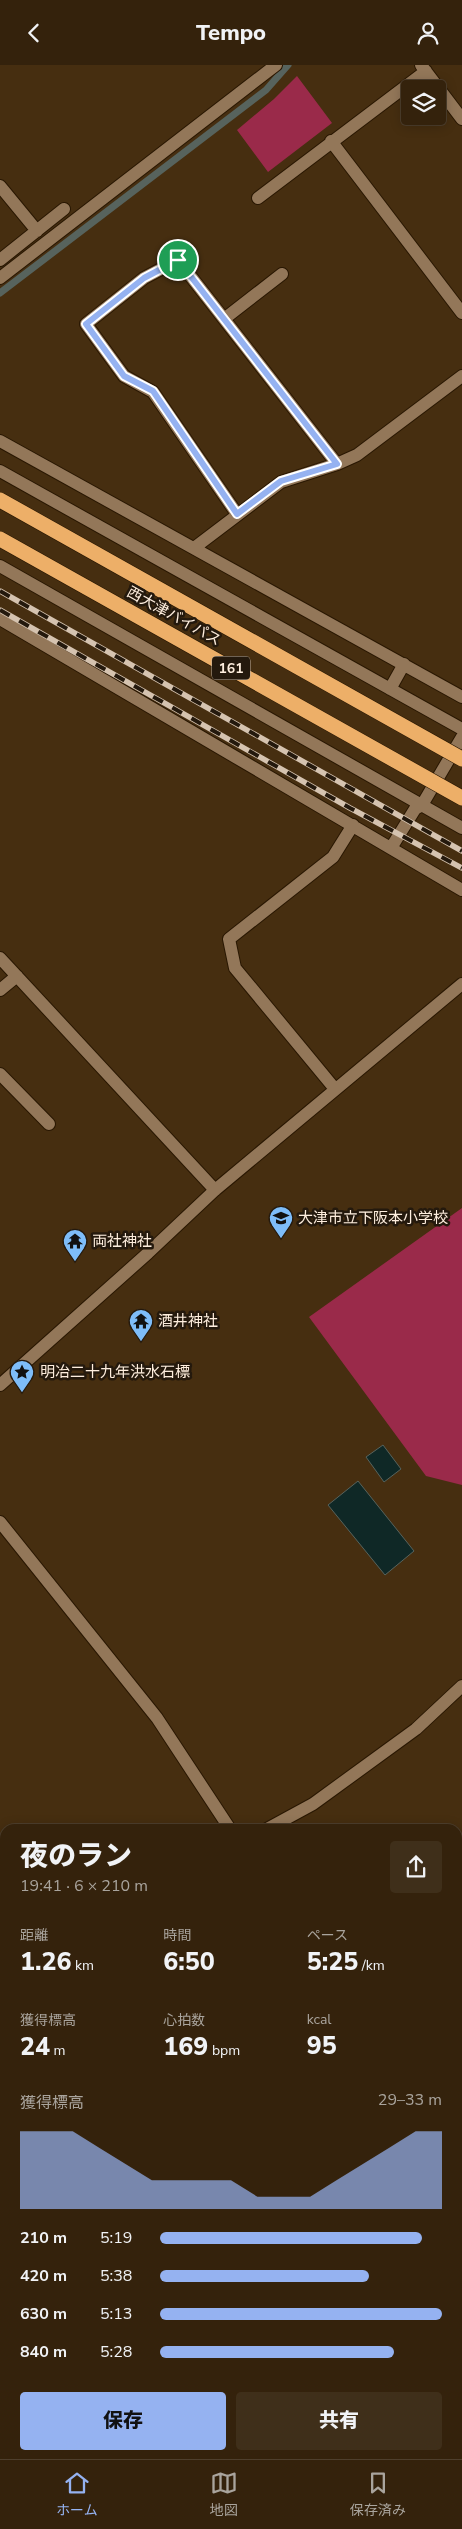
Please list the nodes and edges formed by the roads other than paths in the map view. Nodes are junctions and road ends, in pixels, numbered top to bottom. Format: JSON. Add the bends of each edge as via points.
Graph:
{"nodes":[{"id":1,"x":276,"y":65,"type":"edge"},
{"id":2,"x":424,"y":68,"type":"edge"},
{"id":3,"x":462,"y":119,"type":"edge"},
{"id":4,"x":331,"y":141,"type":"junction"},
{"id":5,"x":0,"y":186,"type":"edge"},
{"id":6,"x":258,"y":198,"type":"dead end"},
{"id":7,"x":64,"y":209,"type":"dead end"},
{"id":8,"x":37,"y":231,"type":"junction"},
{"id":9,"x":0,"y":260,"type":"edge"},
{"id":10,"x":282,"y":274,"type":"dead end"},
{"id":11,"x":0,"y":278,"type":"edge"},
{"id":12,"x":462,"y":313,"type":"edge"},
{"id":13,"x":224,"y":319,"type":"junction"},
{"id":14,"x":462,"y":376,"type":"edge"},
{"id":15,"x":0,"y":441,"type":"edge"},
{"id":16,"x":337,"y":464,"type":"junction"},
{"id":17,"x":0,"y":471,"type":"edge"},
{"id":18,"x":0,"y":500,"type":"edge"},
{"id":19,"x":237,"y":514,"type":"junction"},
{"id":20,"x":0,"y":539,"type":"edge"},
{"id":21,"x":194,"y":547,"type":"junction"},
{"id":22,"x":0,"y":566,"type":"edge"},
{"id":23,"x":0,"y":619,"type":"edge"},
{"id":24,"x":404,"y":664,"type":"junction"},
{"id":25,"x":390,"y":689,"type":"junction"},
{"id":26,"x":462,"y":697,"type":"edge"},
{"id":27,"x":462,"y":729,"type":"edge"},
{"id":28,"x":462,"y":737,"type":"edge"},
{"id":29,"x":462,"y":759,"type":"edge"},
{"id":30,"x":462,"y":798,"type":"edge"},
{"id":31,"x":422,"y":805,"type":"junction"},
{"id":32,"x":353,"y":825,"type":"junction"},
{"id":33,"x":462,"y":828,"type":"edge"},
{"id":34,"x":390,"y":848,"type":"junction"},
{"id":35,"x":462,"y":890,"type":"edge"},
{"id":36,"x":0,"y":958,"type":"edge"},
{"id":37,"x":17,"y":976,"type":"junction"},
{"id":38,"x":462,"y":984,"type":"edge"},
{"id":39,"x":0,"y":990,"type":"edge"},
{"id":40,"x":0,"y":1074,"type":"edge"},
{"id":41,"x":335,"y":1089,"type":"junction"},
{"id":42,"x":49,"y":1124,"type":"dead end"},
{"id":43,"x":215,"y":1190,"type":"junction"},
{"id":44,"x":0,"y":1385,"type":"edge"},
{"id":45,"x":0,"y":1522,"type":"edge"},
{"id":46,"x":462,"y":1686,"type":"edge"},
{"id":47,"x":227,"y":1824,"type":"edge"},
{"id":48,"x":276,"y":1824,"type":"edge"}],
"edges":[{"from":1,"to":11,"type":"street"},
{"from":2,"to":3,"type":"street"},
{"from":2,"to":4,"type":"street"},
{"from":4,"to":6,"type":"street"},
{"from":4,"to":12,"type":"street"},
{"from":5,"to":8,"type":"street"},
{"from":7,"to":8,"type":"street"},
{"from":8,"to":9,"type":"street"},
{"from":10,"to":13,"type":"street"},
{"from":13,"to":16,"type":"street"},
{"from":13,"to":19,"type":"street","via":[[178,260],[144,278],[86,324],[124,376],[153,391]]},
{"from":14,"to":16,"type":"street","via":[[356,455]]},
{"from":15,"to":21,"type":"street"},
{"from":16,"to":19,"type":"street","via":[[281,481]]},
{"from":17,"to":25,"type":"street"},
{"from":18,"to":29,"type":"highway","name":"西大津バイパス","number":"161","bridge":true},
{"from":19,"to":21,"type":"street"},
{"from":20,"to":30,"type":"highway","name":"西大津バイパス","number":"161","bridge":true},
{"from":21,"to":24,"type":"street"},
{"from":22,"to":31,"type":"street"},
{"from":23,"to":32,"type":"street"},
{"from":24,"to":25,"type":"street"},
{"from":24,"to":26,"type":"street"},
{"from":25,"to":27,"type":"street"},
{"from":28,"to":31,"type":"street"},
{"from":31,"to":33,"type":"street"},
{"from":31,"to":34,"type":"street","via":[[415,809]]},
{"from":32,"to":34,"type":"street"},
{"from":32,"to":41,"type":"street","via":[[333,857],[229,939],[235,968]]},
{"from":34,"to":35,"type":"street"},
{"from":36,"to":37,"type":"street"},
{"from":37,"to":39,"type":"street"},
{"from":37,"to":43,"type":"street"},
{"from":38,"to":41,"type":"street"},
{"from":40,"to":42,"type":"street"},
{"from":41,"to":43,"type":"street"},
{"from":43,"to":44,"type":"street"},
{"from":45,"to":47,"type":"street","via":[[157,1718]]},
{"from":46,"to":48,"type":"street","via":[[408,1735],[313,1804]]}]}
